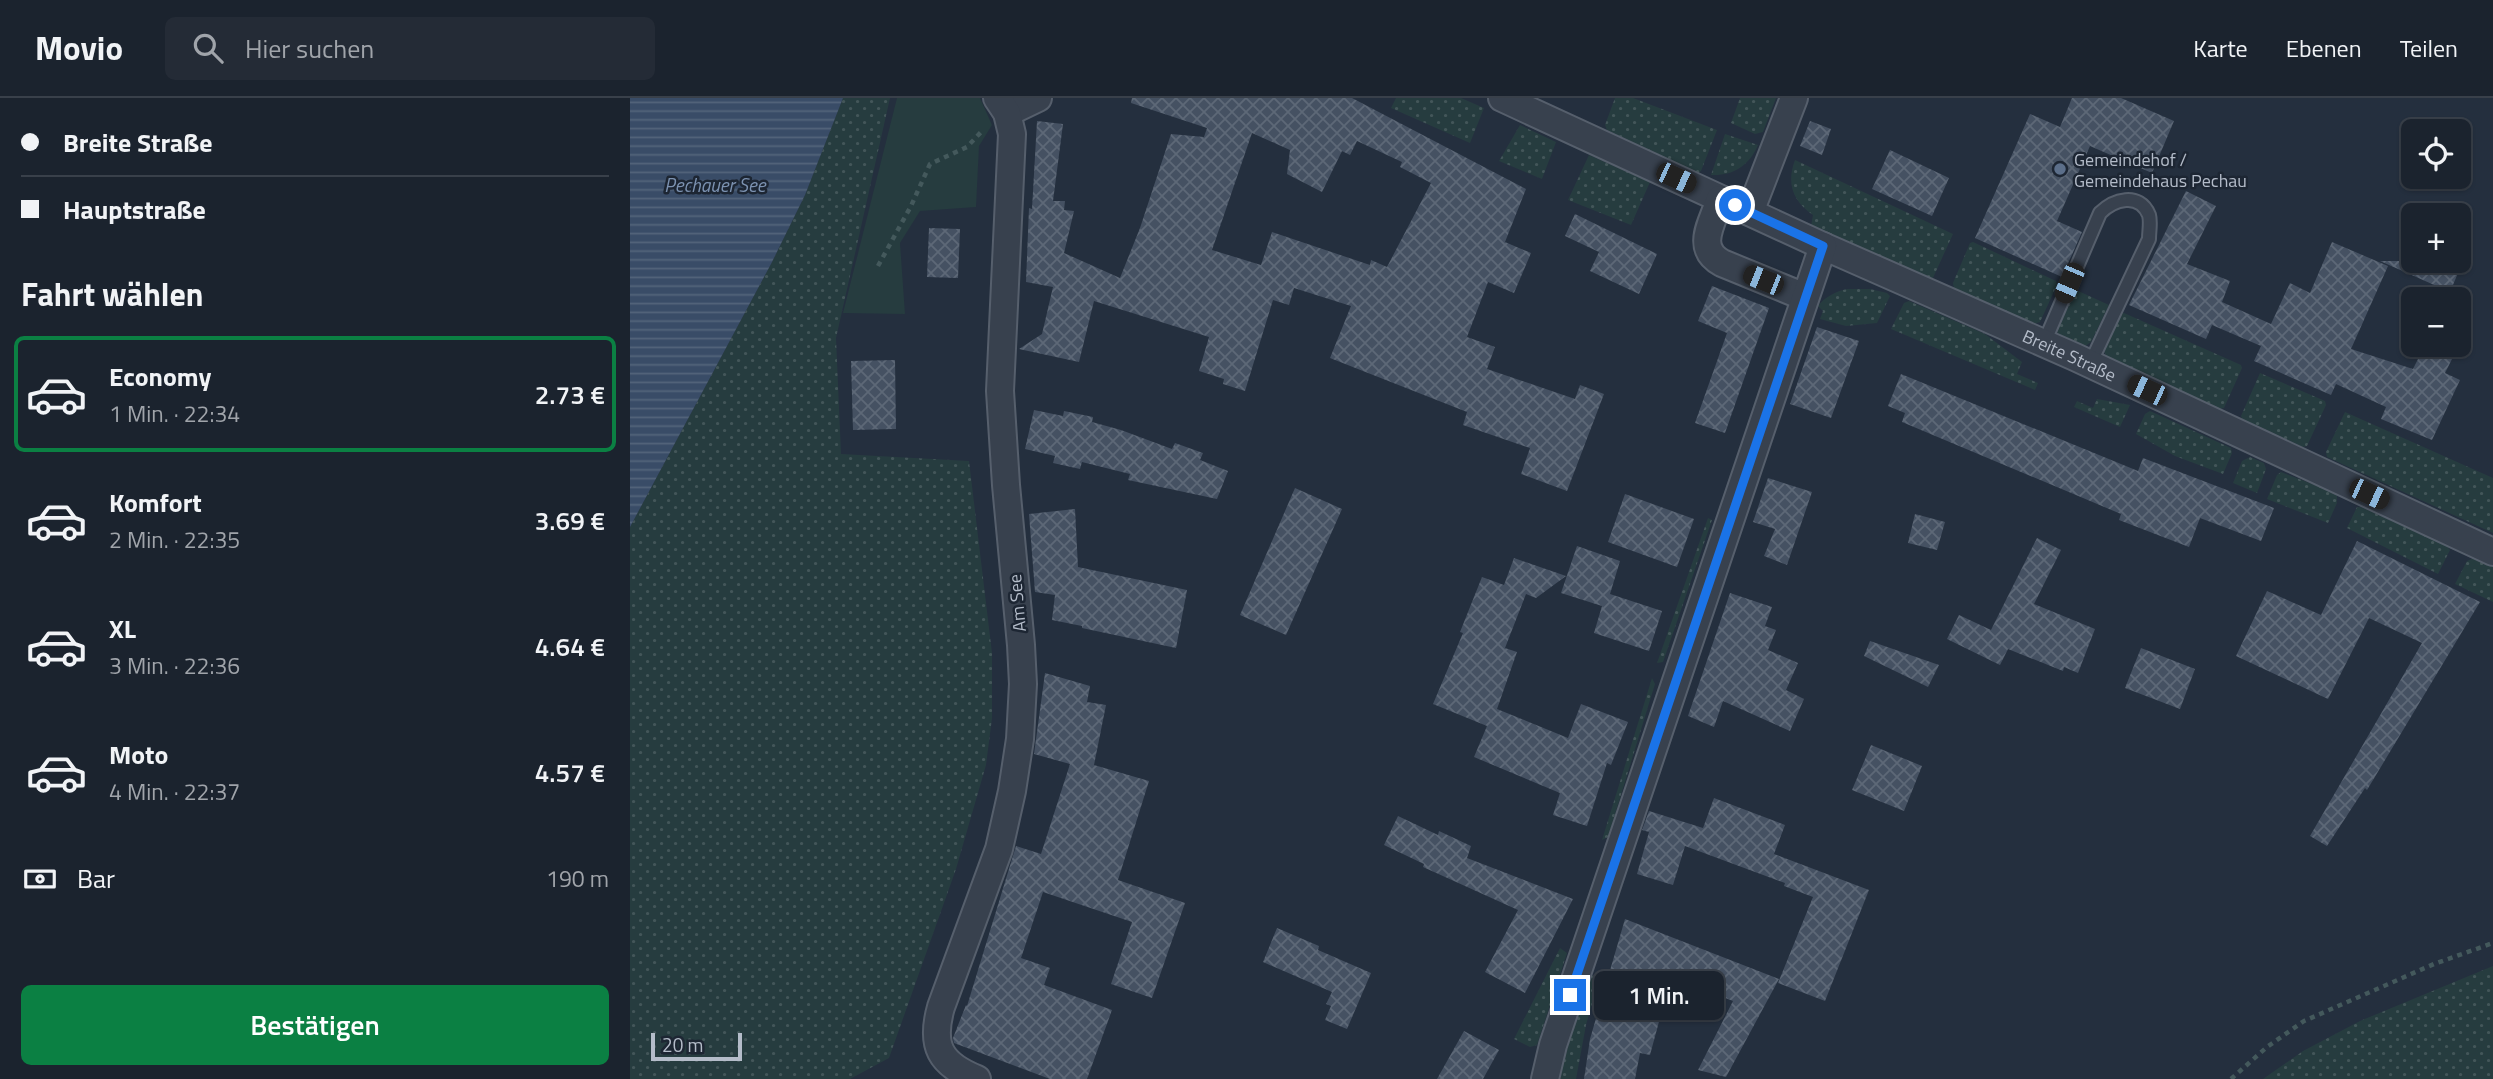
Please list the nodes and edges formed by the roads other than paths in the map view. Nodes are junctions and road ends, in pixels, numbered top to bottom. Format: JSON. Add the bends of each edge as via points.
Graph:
{"nodes":[{"id":1,"x":1038,"y":98,"type":"edge"},
{"id":2,"x":1502,"y":98,"type":"edge"},
{"id":3,"x":1794,"y":98,"type":"edge"},
{"id":4,"x":1002,"y":105,"type":"edge"},
{"id":5,"x":1720,"y":199,"type":"junction"},
{"id":6,"x":1750,"y":212,"type":"junction"},
{"id":7,"x":1823,"y":246,"type":"junction"},
{"id":8,"x":1805,"y":297,"type":"junction"},
{"id":9,"x":2044,"y":343,"type":"junction"},
{"id":10,"x":2090,"y":364,"type":"junction"},
{"id":11,"x":2493,"y":552,"type":"edge"},
{"id":12,"x":977,"y":1079,"type":"edge"},
{"id":13,"x":1545,"y":1079,"type":"edge"}],
"edges":[{"from":1,"to":4,"type":"street"},
{"from":2,"to":5,"type":"street","name":"Breite Straße"},
{"from":3,"to":6,"type":"street"},
{"from":4,"to":12,"type":"street","name":"Am See","via":[[1012,143],[1000,401],[1021,645],[1022,715],[999,849],[937,1023],[943,1057]]},
{"from":5,"to":6,"type":"street","name":"Breite Straße"},
{"from":5,"to":8,"type":"street","via":[[1706,241],[1710,254]]},
{"from":6,"to":7,"type":"street","name":"Breite Straße"},
{"from":7,"to":8,"type":"street"},
{"from":7,"to":9,"type":"street","name":"Breite Straße"},
{"from":8,"to":13,"type":"street"},
{"from":9,"to":10,"type":"street","name":"Breite Straße"},
{"from":9,"to":10,"type":"lane","via":[[2100,214],[2118,200],[2133,200],[2150,217],[2149,239]]},
{"from":10,"to":11,"type":"street","name":"Breite Straße"}]}
